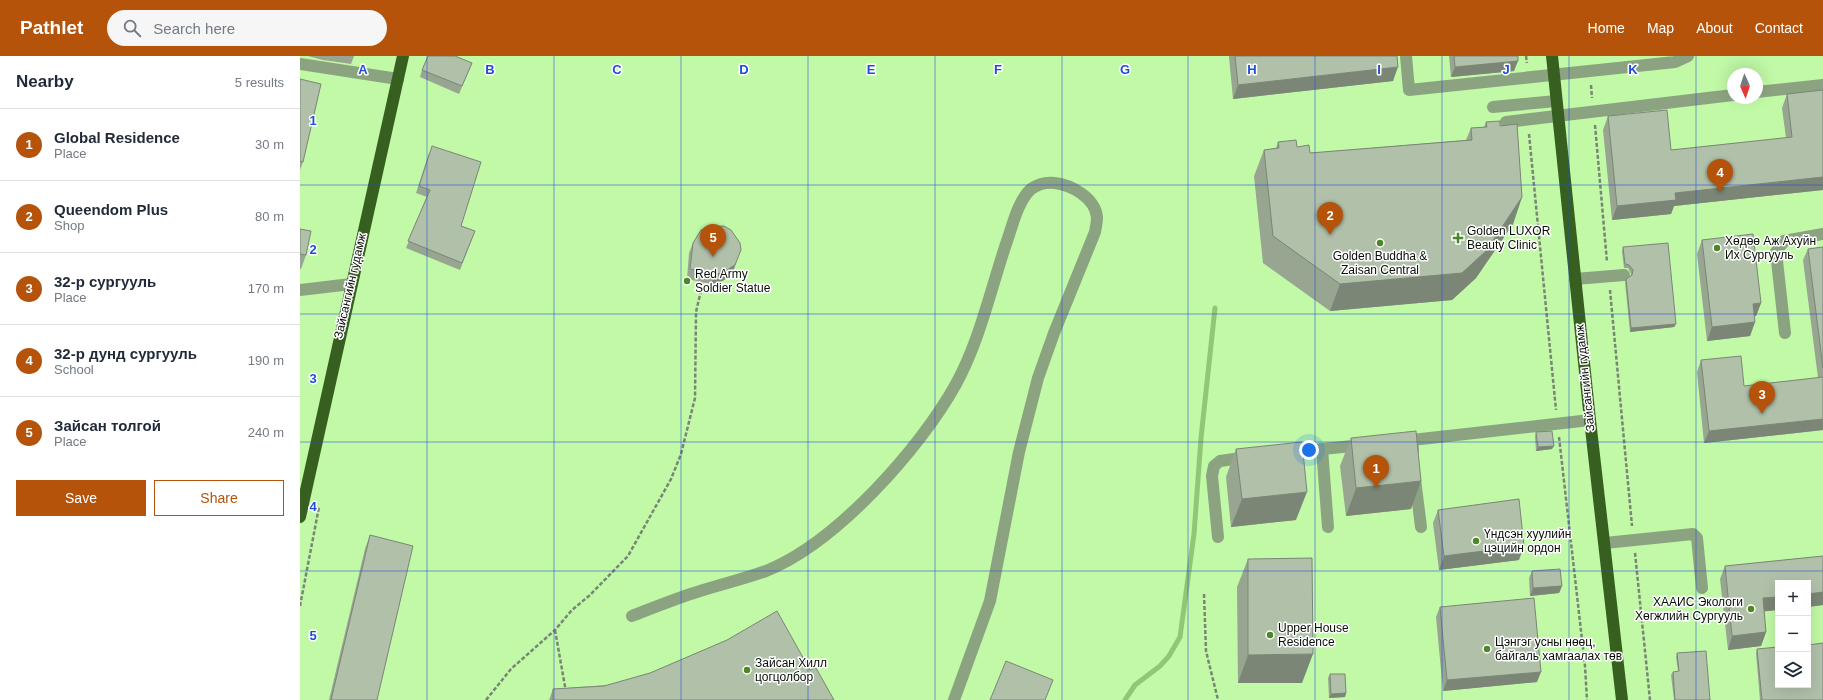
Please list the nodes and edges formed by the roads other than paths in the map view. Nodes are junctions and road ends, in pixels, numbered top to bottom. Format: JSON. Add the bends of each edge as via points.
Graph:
{"nodes":[{"id":1,"x":403,"y":56,"type":"edge"},
{"id":2,"x":1406,"y":56,"type":"edge"},
{"id":3,"x":1552,"y":56,"type":"edge"},
{"id":4,"x":1688,"y":56,"type":"edge"},
{"id":5,"x":300,"y":64,"type":"edge"},
{"id":6,"x":1554,"y":76,"type":"junction"},
{"id":7,"x":398,"y":79,"type":"junction"},
{"id":8,"x":1823,"y":85,"type":"edge"},
{"id":9,"x":1763,"y":91,"type":"edge"},
{"id":10,"x":1727,"y":96,"type":"edge"},
{"id":11,"x":1556,"y":101,"type":"junction"},
{"id":12,"x":1493,"y":107,"type":"dead end"},
{"id":13,"x":1558,"y":116,"type":"junction"},
{"id":14,"x":1506,"y":122,"type":"dead end"},
{"id":15,"x":1823,"y":234,"type":"edge"},
{"id":16,"x":1624,"y":275,"type":"dead end"},
{"id":17,"x":1575,"y":279,"type":"junction"},
{"id":18,"x":350,"y":284,"type":"junction"},
{"id":19,"x":300,"y":290,"type":"edge"},
{"id":20,"x":1785,"y":333,"type":"dead end"},
{"id":21,"x":1590,"y":420,"type":"junction"},
{"id":22,"x":1412,"y":440,"type":"junction"},
{"id":23,"x":1397,"y":442,"type":"edge"},
{"id":24,"x":1374,"y":444,"type":"edge"},
{"id":25,"x":1322,"y":449,"type":"junction"},
{"id":26,"x":1275,"y":454,"type":"edge"},
{"id":27,"x":1259,"y":456,"type":"edge"},
{"id":28,"x":300,"y":517,"type":"edge"},
{"id":29,"x":1328,"y":527,"type":"dead end"},
{"id":30,"x":1420,"y":527,"type":"dead end"},
{"id":31,"x":1218,"y":537,"type":"dead end"},
{"id":32,"x":1605,"y":542,"type":"junction"},
{"id":33,"x":1702,"y":588,"type":"dead end"},
{"id":34,"x":632,"y":616,"type":"dead end"},
{"id":35,"x":954,"y":700,"type":"edge"},
{"id":36,"x":1622,"y":700,"type":"edge"}],
"edges":[{"from":1,"to":7,"type":"main road","name":"Зайсангийн гудамж"},
{"from":2,"to":6,"type":"street","via":[[1409,90]]},
{"from":3,"to":6,"type":"main road","name":"Зайсангийн гудамж"},
{"from":4,"to":6,"type":"street","via":[[1675,62]]},
{"from":5,"to":7,"type":"street"},
{"from":6,"to":11,"type":"main road","name":"Зайсангийн гудамж"},
{"from":7,"to":18,"type":"main road","name":"Зайсангийн гудамж"},
{"from":8,"to":9,"type":"street"},
{"from":10,"to":13,"type":"street"},
{"from":11,"to":12,"type":"street"},
{"from":11,"to":13,"type":"main road","name":"Зайсангийн гудамж"},
{"from":13,"to":14,"type":"street"},
{"from":13,"to":17,"type":"main road","name":"Зайсангийн гудамж"},
{"from":15,"to":20,"type":"street","via":[[1784,241],[1776,252]]},
{"from":16,"to":17,"type":"street"},
{"from":17,"to":21,"type":"main road","name":"Зайсангийн гудамж"},
{"from":18,"to":19,"type":"street"},
{"from":18,"to":28,"type":"main road","name":"Зайсангийн гудамж"},
{"from":21,"to":22,"type":"street"},
{"from":21,"to":32,"type":"main road","name":"Зайсангийн гудамж"},
{"from":22,"to":23,"type":"street"},
{"from":22,"to":30,"type":"street"},
{"from":24,"to":25,"type":"street"},
{"from":25,"to":26,"type":"street"},
{"from":25,"to":29,"type":"street"},
{"from":27,"to":31,"type":"street","via":[[1220,461],[1214,466],[1212,476]]},
{"from":32,"to":33,"type":"street","via":[[1693,534],[1697,538]]},
{"from":32,"to":36,"type":"main road","name":"Зайсангийн гудамж"},
{"from":34,"to":35,"type":"street","via":[[699,591],[765,571],[798,554],[850,514],[914,445],[942,408],[957,382],[1026,195],[1031,189],[1044,184],[1064,184],[1080,193],[1091,204],[1097,218],[1095,232],[1038,378],[1019,452],[990,601]]}]}
